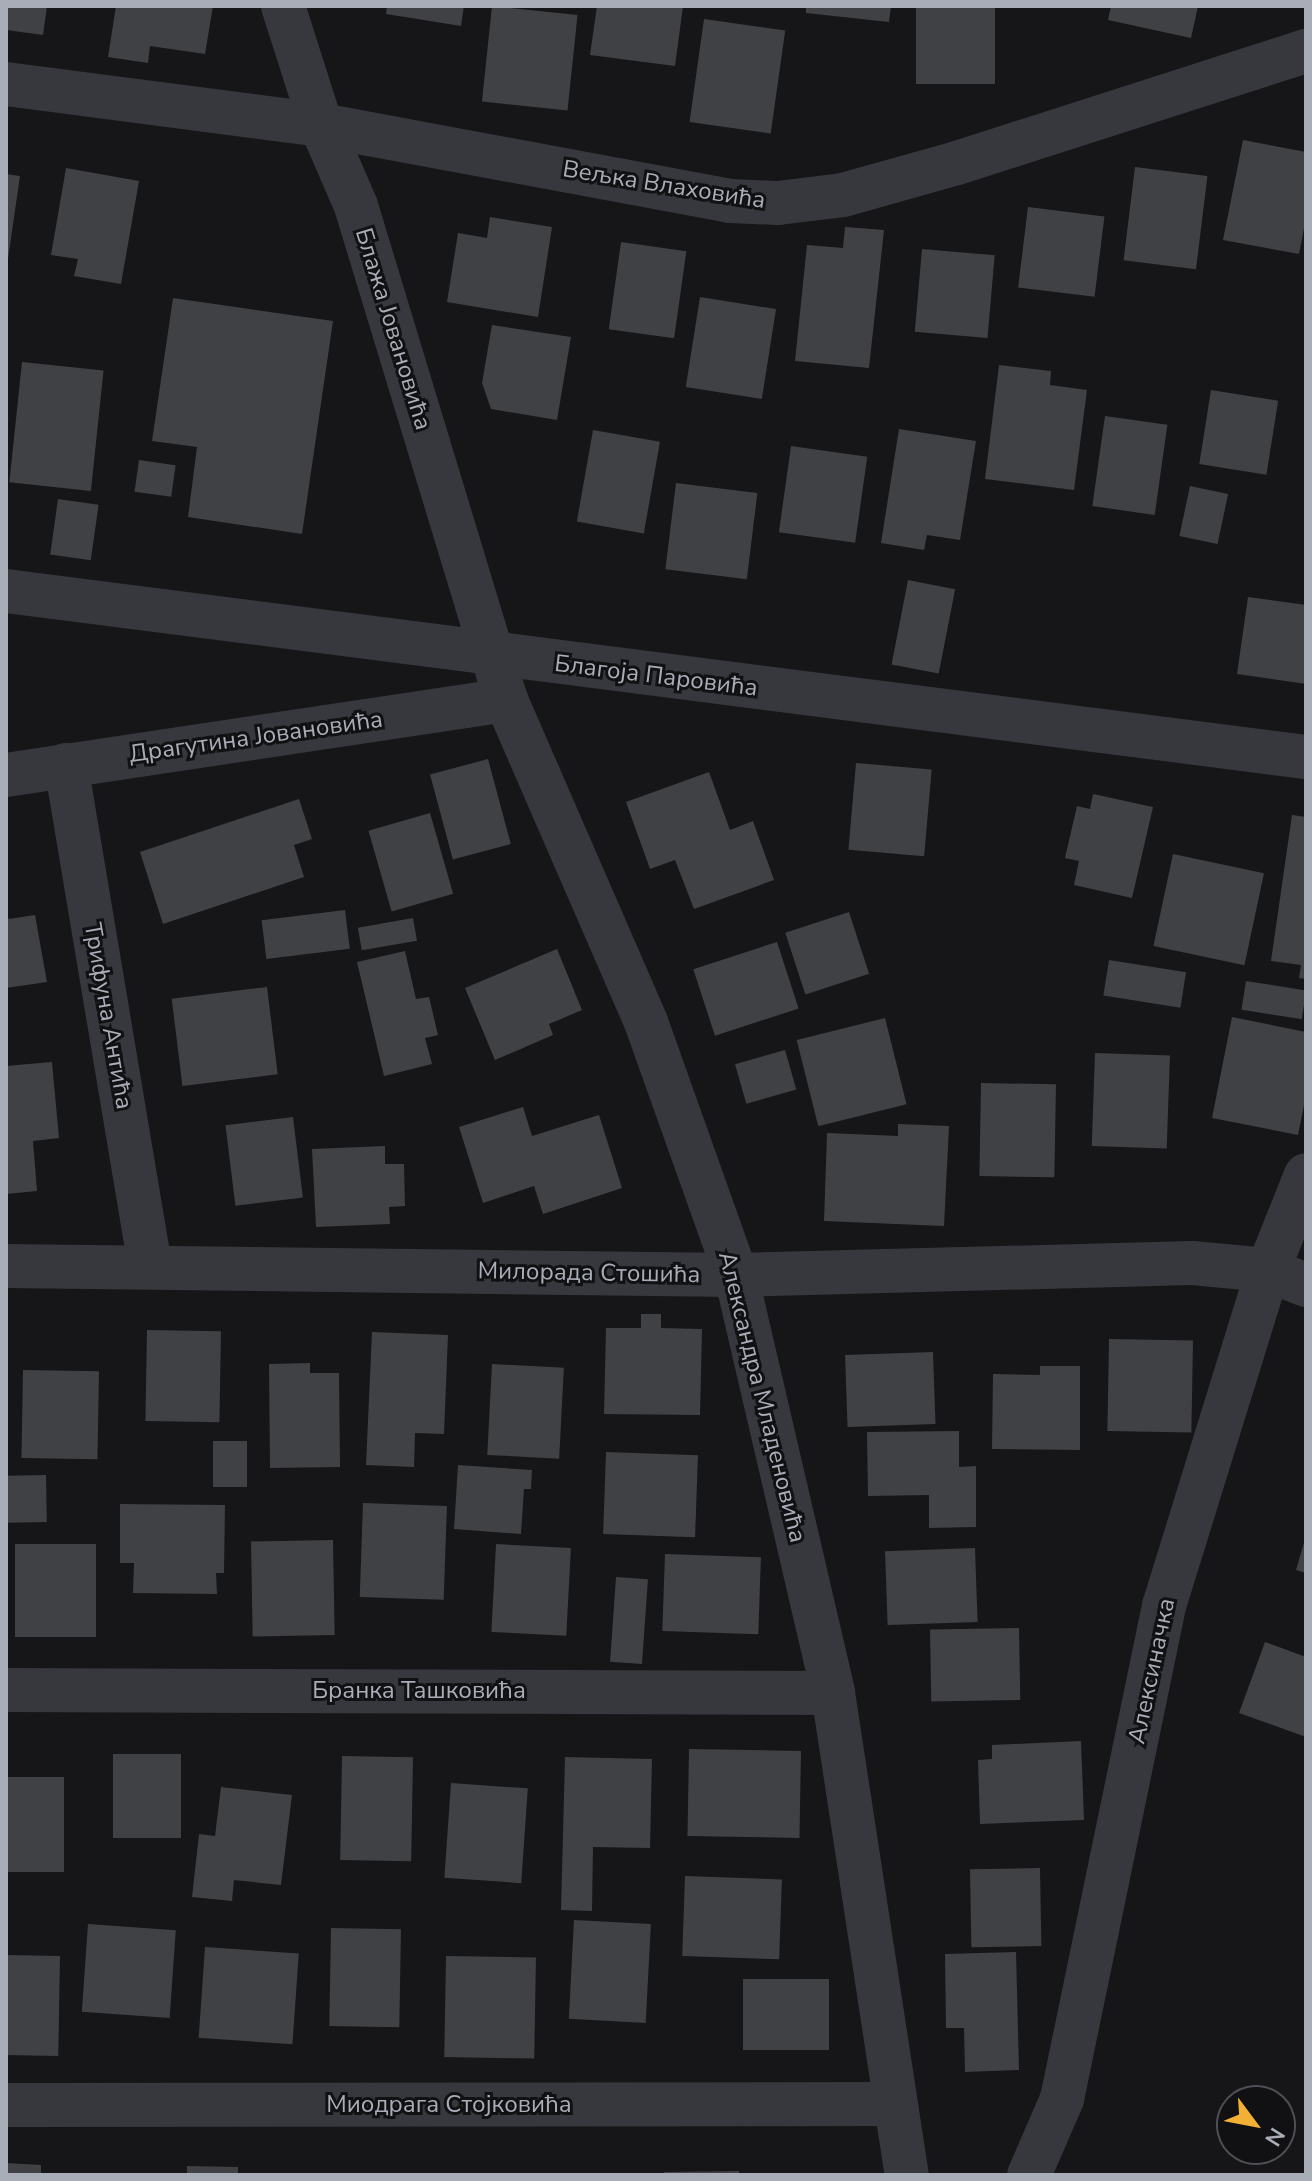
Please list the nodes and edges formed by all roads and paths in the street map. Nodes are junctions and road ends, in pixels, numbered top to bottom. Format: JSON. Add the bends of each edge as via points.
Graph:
{"nodes":[{"id":1,"x":283,"y":6,"type":"edge"},
{"id":2,"x":1306,"y":51,"type":"edge"},
{"id":3,"x":6,"y":84,"type":"edge"},
{"id":4,"x":321,"y":125,"type":"junction"},
{"id":5,"x":6,"y":591,"type":"edge"},
{"id":6,"x":492,"y":655,"type":"junction"},
{"id":7,"x":506,"y":700,"type":"junction"},
{"id":8,"x":1306,"y":757,"type":"edge"},
{"id":9,"x":66,"y":765,"type":"junction"},
{"id":10,"x":6,"y":775,"type":"edge"},
{"id":11,"x":1306,"y":1175,"type":"edge"},
{"id":12,"x":6,"y":1266,"type":"edge"},
{"id":13,"x":150,"y":1266,"type":"junction"},
{"id":14,"x":736,"y":1275,"type":"junction"},
{"id":15,"x":1287,"y":1278,"type":"edge"},
{"id":16,"x":6,"y":1690,"type":"edge"},
{"id":17,"x":833,"y":1693,"type":"junction"},
{"id":18,"x":893,"y":2104,"type":"junction"},
{"id":19,"x":6,"y":2105,"type":"edge"},
{"id":20,"x":907,"y":2175,"type":"edge"},
{"id":21,"x":1029,"y":2175,"type":"edge"}],
"edges":[{"from":1,"to":4,"type":"street","name":"Блажа Јовановића"},
{"from":2,"to":4,"type":"street","name":"Вељка Влаховића","via":[[957,163],[843,195],[778,203],[730,201]]},
{"from":3,"to":4,"type":"street","name":"Вељка Влаховића"},
{"from":4,"to":6,"type":"street","name":"Блажа Јовановића","via":[[356,206]]},
{"from":5,"to":6,"type":"street","name":"Благоја Паровића"},
{"from":6,"to":7,"type":"street","name":"Александра Младеновића"},
{"from":6,"to":8,"type":"street","name":"Благоја Паровића"},
{"from":7,"to":9,"type":"street","name":"Драгутина Јовановића"},
{"from":7,"to":14,"type":"street","name":"Александра Младеновића","via":[[646,1022]]},
{"from":9,"to":10,"type":"street","name":"Драгутина Јовановића"},
{"from":9,"to":13,"type":"street","name":"Трифуна Антића"},
{"from":11,"to":15,"type":"street","name":"Алексиначка"},
{"from":12,"to":13,"type":"street","name":"Милорада Стошића"},
{"from":13,"to":14,"type":"street","name":"Милорада Стошића"},
{"from":14,"to":15,"type":"street","name":"Милорада Стошића","via":[[1192,1263]]},
{"from":14,"to":17,"type":"street","name":"Александра Младеновића"},
{"from":15,"to":21,"type":"street","name":"Алексиначка","via":[[1164,1606],[1062,2099]]},
{"from":16,"to":17,"type":"street","name":"Бранка Ташковића"},
{"from":17,"to":18,"type":"street","name":"Александра Младеновића"},
{"from":18,"to":19,"type":"street","name":"Миодрага Стојковића"},
{"from":18,"to":20,"type":"street","name":"Александра Младеновића"}]}
